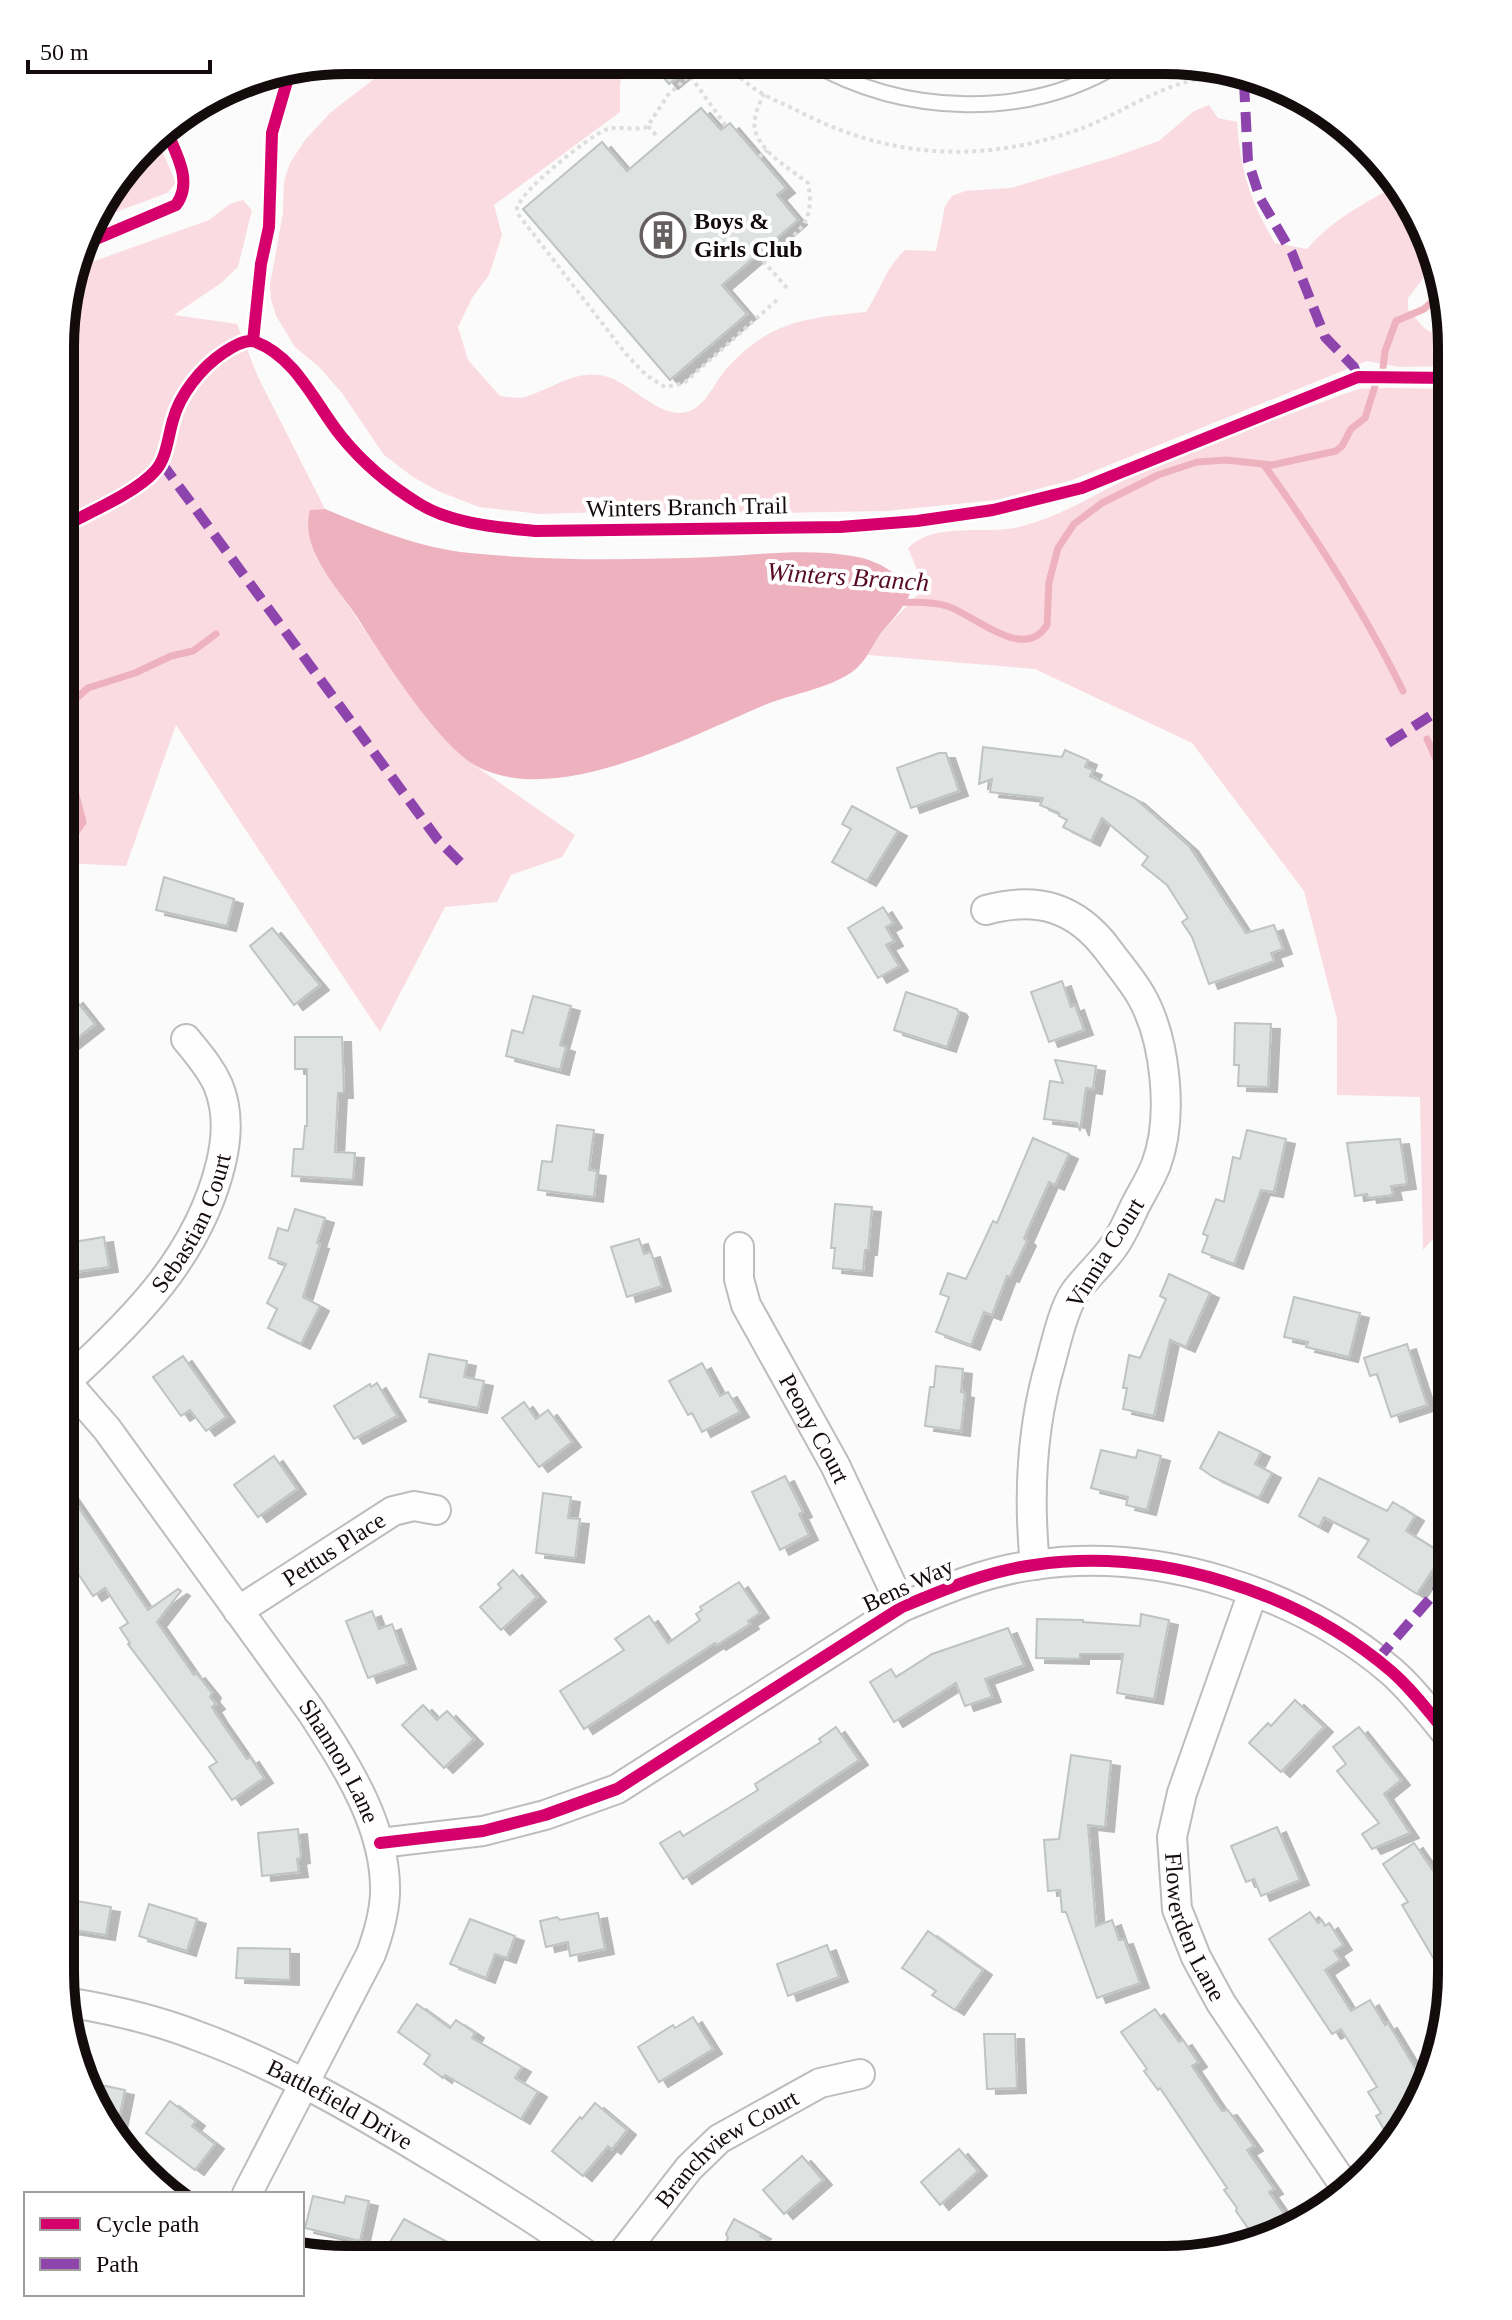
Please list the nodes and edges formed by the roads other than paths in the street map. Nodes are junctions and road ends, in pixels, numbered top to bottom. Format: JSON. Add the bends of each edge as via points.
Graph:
{"nodes":[{"id":1,"x":831,"y":74,"type":"edge"},
{"id":2,"x":1097,"y":74,"type":"edge"},
{"id":3,"x":986,"y":910,"type":"dead end"},
{"id":4,"x":186,"y":1039,"type":"dead end"},
{"id":5,"x":739,"y":1247,"type":"dead end"},
{"id":6,"x":74,"y":1370,"type":"edge"},
{"id":7,"x":74,"y":1390,"type":"edge"},
{"id":8,"x":436,"y":1510,"type":"dead end"},
{"id":9,"x":1035,"y":1565,"type":"junction"},
{"id":10,"x":1253,"y":1592,"type":"junction"},
{"id":11,"x":902,"y":1607,"type":"junction"},
{"id":12,"x":238,"y":1611,"type":"junction"},
{"id":13,"x":1437,"y":1723,"type":"edge"},
{"id":14,"x":380,"y":1843,"type":"junction"},
{"id":15,"x":77,"y":2004,"type":"edge"},
{"id":16,"x":860,"y":2074,"type":"dead end"},
{"id":17,"x":306,"y":2085,"type":"junction"},
{"id":18,"x":1341,"y":2181,"type":"edge"},
{"id":19,"x":248,"y":2192,"type":"edge"},
{"id":20,"x":574,"y":2246,"type":"edge"},
{"id":21,"x":628,"y":2246,"type":"edge"}],
"edges":[{"from":1,"to":2,"type":"lane","via":[[873,90],[946,104],[1028,99]]},
{"from":3,"to":9,"type":"street","name":"Vinnia Court","via":[[1021,903],[1056,908],[1099,938],[1141,995],[1157,1035],[1165,1081],[1164,1128],[1156,1165],[1115,1245],[1073,1295],[1051,1360],[1031,1464]]},
{"from":4,"to":6,"type":"street","name":"Sebastian Court","via":[[210,1069],[226,1114],[216,1186],[198,1230],[157,1291],[116,1336]]},
{"from":5,"to":11,"type":"street","name":"Peony Court","via":[[746,1305],[835,1465]]},
{"from":7,"to":12,"type":"street","name":"Shannon Lane"},
{"from":8,"to":12,"type":"street","name":"Pettus Place","via":[[414,1506],[393,1511]]},
{"from":9,"to":10,"type":"street","name":"Bens Way","via":[[1128,1563],[1189,1573]]},
{"from":9,"to":11,"type":"street","name":"Bens Way","via":[[950,1586]]},
{"from":10,"to":13,"type":"street","name":"Bens Way","via":[[1303,1614],[1377,1660]]},
{"from":10,"to":18,"type":"street","name":"Flowerden Lane","via":[[1182,1793],[1172,1837],[1177,1909],[1221,2003]]},
{"from":11,"to":14,"type":"street","name":"Bens Way","via":[[617,1789],[483,1831]]},
{"from":12,"to":14,"type":"street","name":"Shannon Lane","via":[[341,1757]]},
{"from":14,"to":17,"type":"street","name":"Shannon Lane","via":[[385,1894],[381,1925]]},
{"from":15,"to":17,"type":"street","name":"Battlefield Drive","via":[[195,2035]]},
{"from":16,"to":21,"type":"street","name":"Branchview Court","via":[[820,2083],[719,2139],[689,2168]]},
{"from":17,"to":19,"type":"street","name":"Shannon Lane"},
{"from":17,"to":20,"type":"street","name":"Battlefield Drive"}]}
